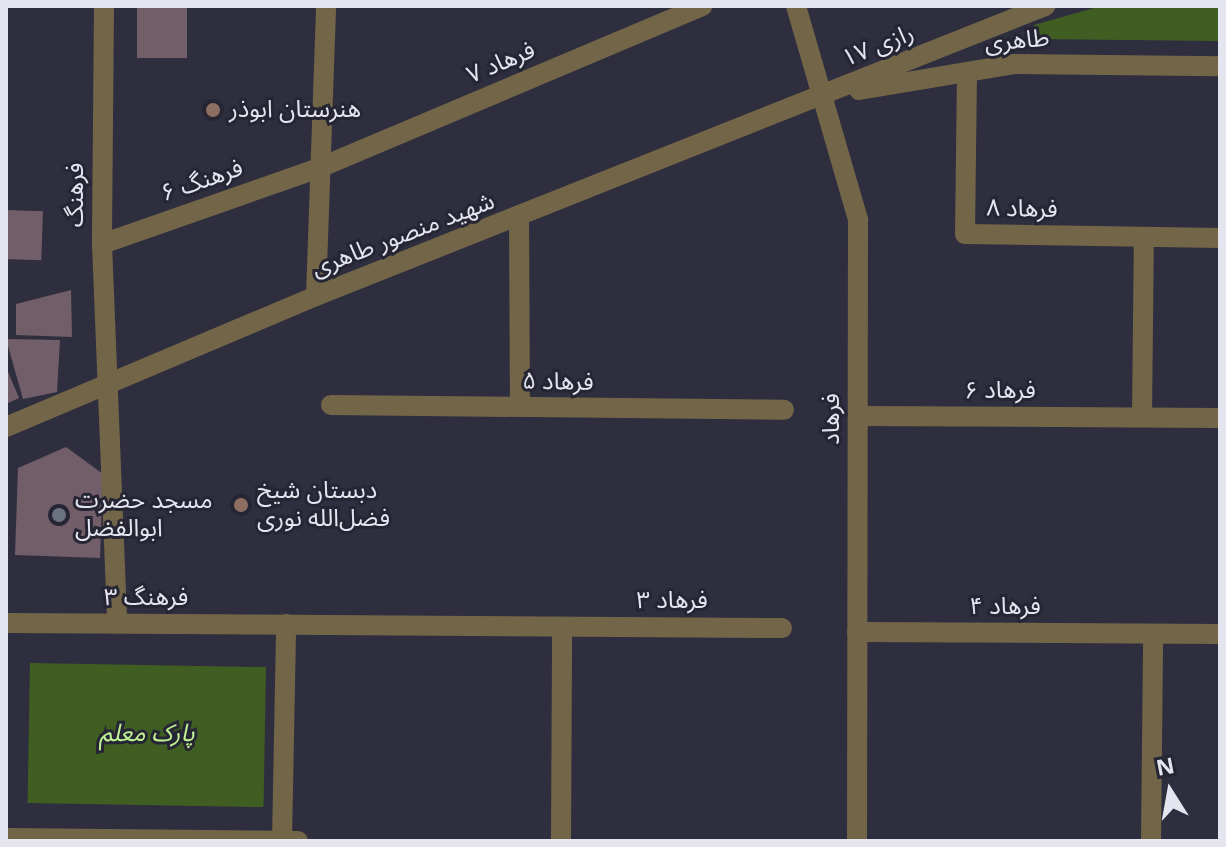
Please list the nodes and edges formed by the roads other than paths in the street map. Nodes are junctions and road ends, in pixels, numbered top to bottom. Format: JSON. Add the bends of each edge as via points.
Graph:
{"nodes":[{"id":1,"x":104,"y":6,"type":"edge"},
{"id":2,"x":326,"y":6,"type":"edge"},
{"id":3,"x":702,"y":6,"type":"edge"},
{"id":4,"x":796,"y":6,"type":"edge"},
{"id":5,"x":1045,"y":6,"type":"edge"},
{"id":6,"x":1220,"y":66,"type":"edge"},
{"id":7,"x":967,"y":72,"type":"junction"},
{"id":8,"x":820,"y":97,"type":"junction"},
{"id":9,"x":319,"y":168,"type":"junction"},
{"id":10,"x":519,"y":219,"type":"junction"},
{"id":11,"x":1144,"y":237,"type":"junction"},
{"id":12,"x":1220,"y":238,"type":"edge"},
{"id":13,"x":102,"y":244,"type":"junction"},
{"id":14,"x":316,"y":296,"type":"junction"},
{"id":15,"x":106,"y":384,"type":"junction"},
{"id":16,"x":331,"y":405,"type":"dead end"},
{"id":17,"x":520,"y":407,"type":"junction"},
{"id":18,"x":784,"y":410,"type":"dead end"},
{"id":19,"x":858,"y":416,"type":"junction"},
{"id":20,"x":1142,"y":417,"type":"junction"},
{"id":21,"x":1220,"y":418,"type":"edge"},
{"id":22,"x":6,"y":427,"type":"edge"},
{"id":23,"x":6,"y":623,"type":"edge"},
{"id":24,"x":117,"y":623,"type":"junction"},
{"id":25,"x":286,"y":624,"type":"junction"},
{"id":26,"x":562,"y":627,"type":"junction"},
{"id":27,"x":782,"y":628,"type":"dead end"},
{"id":28,"x":857,"y":632,"type":"junction"},
{"id":29,"x":1153,"y":634,"type":"junction"},
{"id":30,"x":1220,"y":634,"type":"edge"},
{"id":31,"x":6,"y":838,"type":"edge"},
{"id":32,"x":114,"y":840,"type":"edge"},
{"id":33,"x":282,"y":841,"type":"edge"},
{"id":34,"x":298,"y":841,"type":"edge"},
{"id":35,"x":561,"y":841,"type":"edge"},
{"id":36,"x":857,"y":841,"type":"edge"},
{"id":37,"x":1151,"y":841,"type":"edge"}],
"edges":[{"from":1,"to":13,"type":"street","name":"فرهنگ"},
{"from":2,"to":9,"type":"street"},
{"from":3,"to":9,"type":"street","name":"فرهاد ۷"},
{"from":4,"to":8,"type":"street","name":"فرهاد"},
{"from":5,"to":8,"type":"street","name":"رازی ۱۷"},
{"from":6,"to":7,"type":"street","name":"طاهری","via":[[1014,64]]},
{"from":7,"to":8,"type":"street","name":"طاهری"},
{"from":7,"to":11,"type":"street","name":"فرهاد ۸","via":[[965,234]]},
{"from":8,"to":10,"type":"street","name":"شهید منصور طاهری"},
{"from":8,"to":19,"type":"street","name":"فرهاد","via":[[858,220]]},
{"from":9,"to":13,"type":"street","name":"فرهنگ ۶"},
{"from":9,"to":14,"type":"street"},
{"from":10,"to":14,"type":"street","name":"شهید منصور طاهری"},
{"from":10,"to":17,"type":"street"},
{"from":11,"to":12,"type":"street"},
{"from":11,"to":20,"type":"street"},
{"from":13,"to":15,"type":"street","name":"فرهنگ"},
{"from":14,"to":15,"type":"street","name":"شهید منصور طاهری"},
{"from":15,"to":22,"type":"street","name":"شهید منصور طاهری"},
{"from":15,"to":24,"type":"street","name":"فرهنگ"},
{"from":16,"to":17,"type":"street","name":"فرهاد ۵"},
{"from":17,"to":18,"type":"street","name":"فرهاد ۵"},
{"from":19,"to":20,"type":"street","name":"فرهاد ۶"},
{"from":19,"to":28,"type":"street","name":"فرهاد"},
{"from":20,"to":21,"type":"street","name":"فرهاد ۶"},
{"from":23,"to":24,"type":"street","name":"فرهنگ ۳"},
{"from":24,"to":25,"type":"street","name":"فرهنگ ۳"},
{"from":25,"to":26,"type":"street","name":"فرهنگ ۳"},
{"from":25,"to":33,"type":"street"},
{"from":26,"to":27,"type":"street","name":"فرهاد ۳"},
{"from":26,"to":35,"type":"street"},
{"from":28,"to":29,"type":"street","name":"فرهاد ۴"},
{"from":28,"to":36,"type":"street","name":"فرهاد"},
{"from":29,"to":30,"type":"street","name":"فرهاد ۴"},
{"from":29,"to":37,"type":"street"},
{"from":31,"to":32,"type":"street"},
{"from":32,"to":33,"type":"street"},
{"from":33,"to":34,"type":"street"}]}
